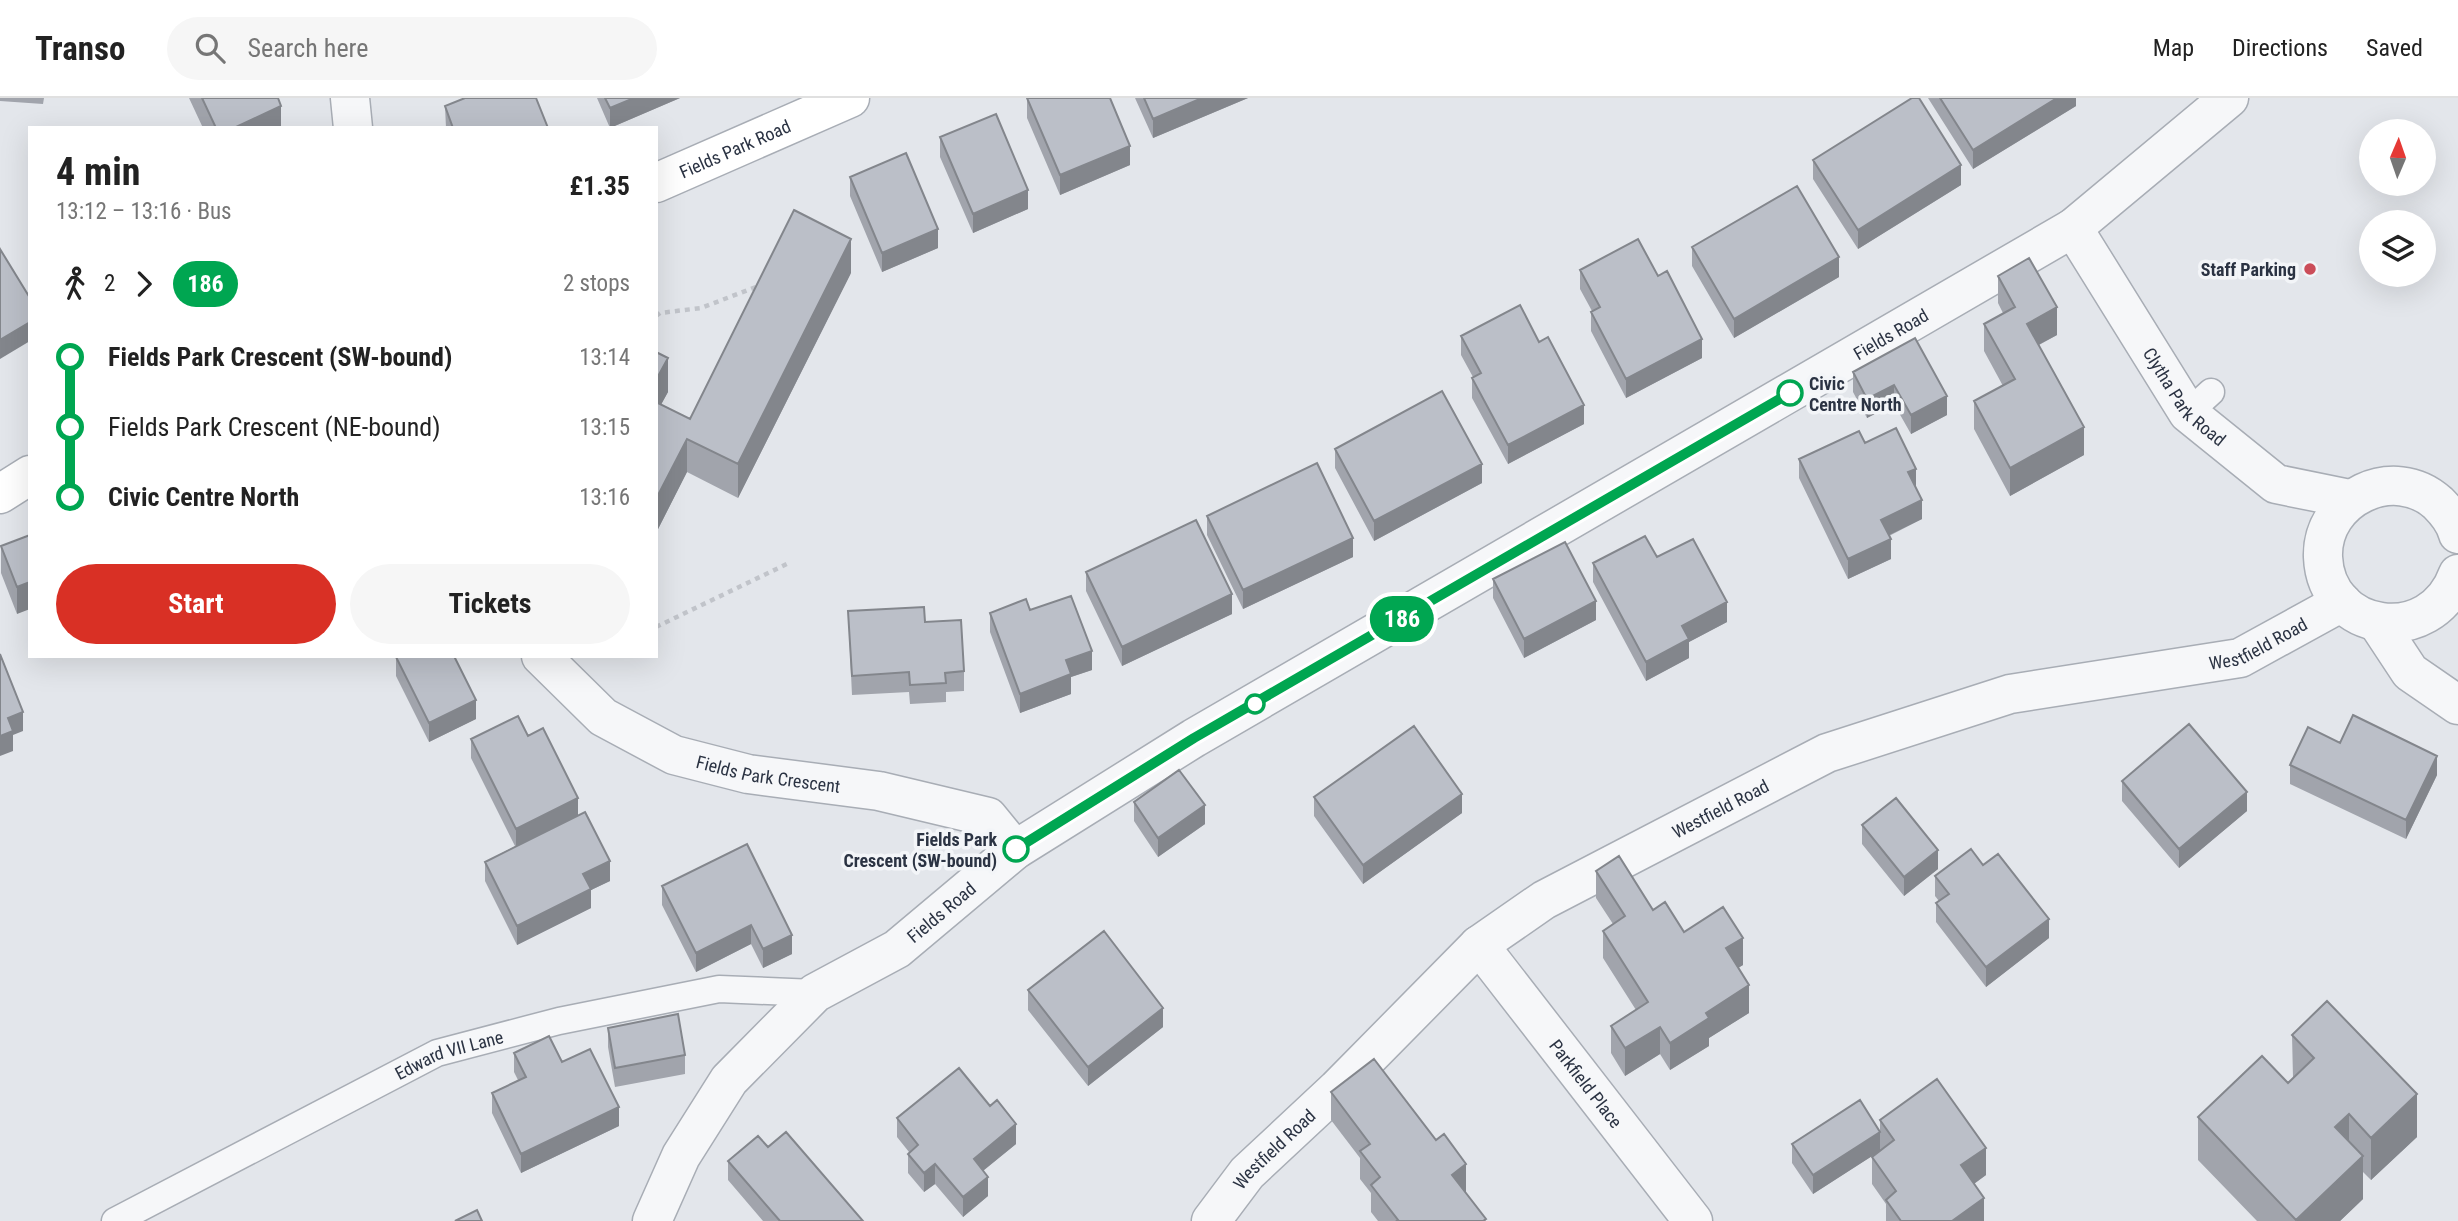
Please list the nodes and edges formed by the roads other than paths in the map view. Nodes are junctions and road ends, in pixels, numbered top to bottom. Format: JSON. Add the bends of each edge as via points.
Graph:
{"nodes":[{"id":1,"x":351,"y":98,"type":"edge"},
{"id":2,"x":850,"y":98,"type":"edge"},
{"id":3,"x":2229,"y":98,"type":"edge"},
{"id":4,"x":354,"y":126,"type":"edge"},
{"id":5,"x":658,"y":182,"type":"edge"},
{"id":6,"x":2073,"y":228,"type":"junction"},
{"id":7,"x":28,"y":476,"type":"edge"},
{"id":8,"x":0,"y":494,"type":"edge"},
{"id":9,"x":2350,"y":499,"type":"junction"},
{"id":10,"x":2458,"y":530,"type":"edge"},
{"id":11,"x":2458,"y":574,"type":"edge"},
{"id":12,"x":2342,"y":602,"type":"junction"},
{"id":13,"x":2377,"y":622,"type":"junction"},
{"id":14,"x":543,"y":658,"type":"edge"},
{"id":15,"x":2458,"y":705,"type":"edge"},
{"id":16,"x":1015,"y":850,"type":"junction"},
{"id":17,"x":1479,"y":945,"type":"junction"},
{"id":18,"x":816,"y":993,"type":"junction"},
{"id":19,"x":115,"y":1221,"type":"edge"},
{"id":20,"x":652,"y":1221,"type":"edge"},
{"id":21,"x":1211,"y":1221,"type":"edge"},
{"id":22,"x":1693,"y":1221,"type":"edge"}],
"edges":[{"from":1,"to":4,"type":"street"},
{"from":2,"to":5,"type":"main road","name":"Fields Park Road"},
{"from":3,"to":6,"type":"street","name":"Fields Road"},
{"from":6,"to":9,"type":"street","name":"Clytha Park Road","via":[[2199,402],[2276,484]]},
{"from":6,"to":16,"type":"street","name":"Fields Road","via":[[1194,738]]},
{"from":7,"to":8,"type":"main road"},
{"from":9,"to":10,"type":"street","via":[[2390,485],[2411,488],[2446,511]]},
{"from":9,"to":12,"type":"street","via":[[2332,519],[2324,542],[2325,572]]},
{"from":11,"to":13,"type":"street","via":[[2439,605],[2421,618]]},
{"from":12,"to":13,"type":"street"},
{"from":12,"to":17,"type":"street","name":"Westfield Road","via":[[2240,658],[2010,694],[1827,753],[1544,900]]},
{"from":13,"to":15,"type":"street","via":[[2410,672]]},
{"from":14,"to":16,"type":"street","name":"Fields Park Crescent","via":[[603,717],[674,755],[748,774],[879,791],[988,817]]},
{"from":16,"to":18,"type":"street","name":"Fields Road","via":[[897,949]]},
{"from":17,"to":21,"type":"street","name":"Westfield Road","via":[[1247,1173]]},
{"from":17,"to":22,"type":"street","name":"Parkfield Place"},
{"from":18,"to":19,"type":"lane","name":"Edward VII Lane","via":[[719,989],[559,1021],[437,1053]]},
{"from":18,"to":20,"type":"street","name":"Fields Road","via":[[729,1080],[681,1156]]}]}
